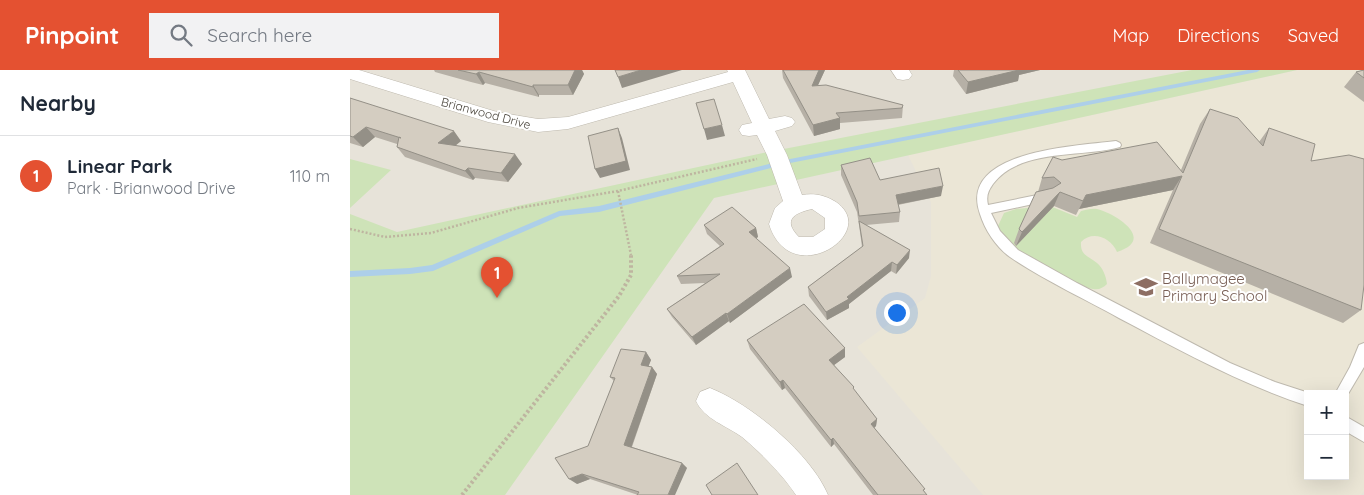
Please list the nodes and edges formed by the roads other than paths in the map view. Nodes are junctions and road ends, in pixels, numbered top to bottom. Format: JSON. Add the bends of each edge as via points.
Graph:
{"nodes":[{"id":1,"x":737,"y":72,"type":"edge"},
{"id":2,"x":350,"y":73,"type":"edge"},
{"id":3,"x":785,"y":122,"type":"dead end"},
{"id":4,"x":755,"y":128,"type":"junction"},
{"id":5,"x":1116,"y":145,"type":"dead end"},
{"id":6,"x":1047,"y":197,"type":"edge"},
{"id":7,"x":795,"y":204,"type":"dead end"},
{"id":8,"x":984,"y":210,"type":"junction"},
{"id":9,"x":1364,"y":349,"type":"edge"},
{"id":10,"x":1344,"y":390,"type":"edge"},
{"id":11,"x":1304,"y":398,"type":"edge"},
{"id":12,"x":710,"y":401,"type":"dead end"},
{"id":13,"x":1349,"y":426,"type":"edge"},
{"id":14,"x":1364,"y":435,"type":"edge"},
{"id":15,"x":813,"y":495,"type":"edge"}],
"edges":[{"from":1,"to":2,"type":"street","name":"Brianwood Drive","via":[[547,127],[522,125]]},
{"from":1,"to":4,"type":"street","name":"Brianwood Drive"},
{"from":3,"to":4,"type":"street"},
{"from":4,"to":7,"type":"street","name":"Brianwood Drive","via":[[777,155]]},
{"from":5,"to":8,"type":"lane","via":[[1055,153],[1000,169],[981,198]]},
{"from":6,"to":8,"type":"lane"},
{"from":8,"to":11,"type":"lane","via":[[997,237],[1014,253],[1225,367]]},
{"from":9,"to":10,"type":"lane"},
{"from":12,"to":15,"type":"street","via":[[752,428],[798,472]]},
{"from":13,"to":14,"type":"lane"}]}
